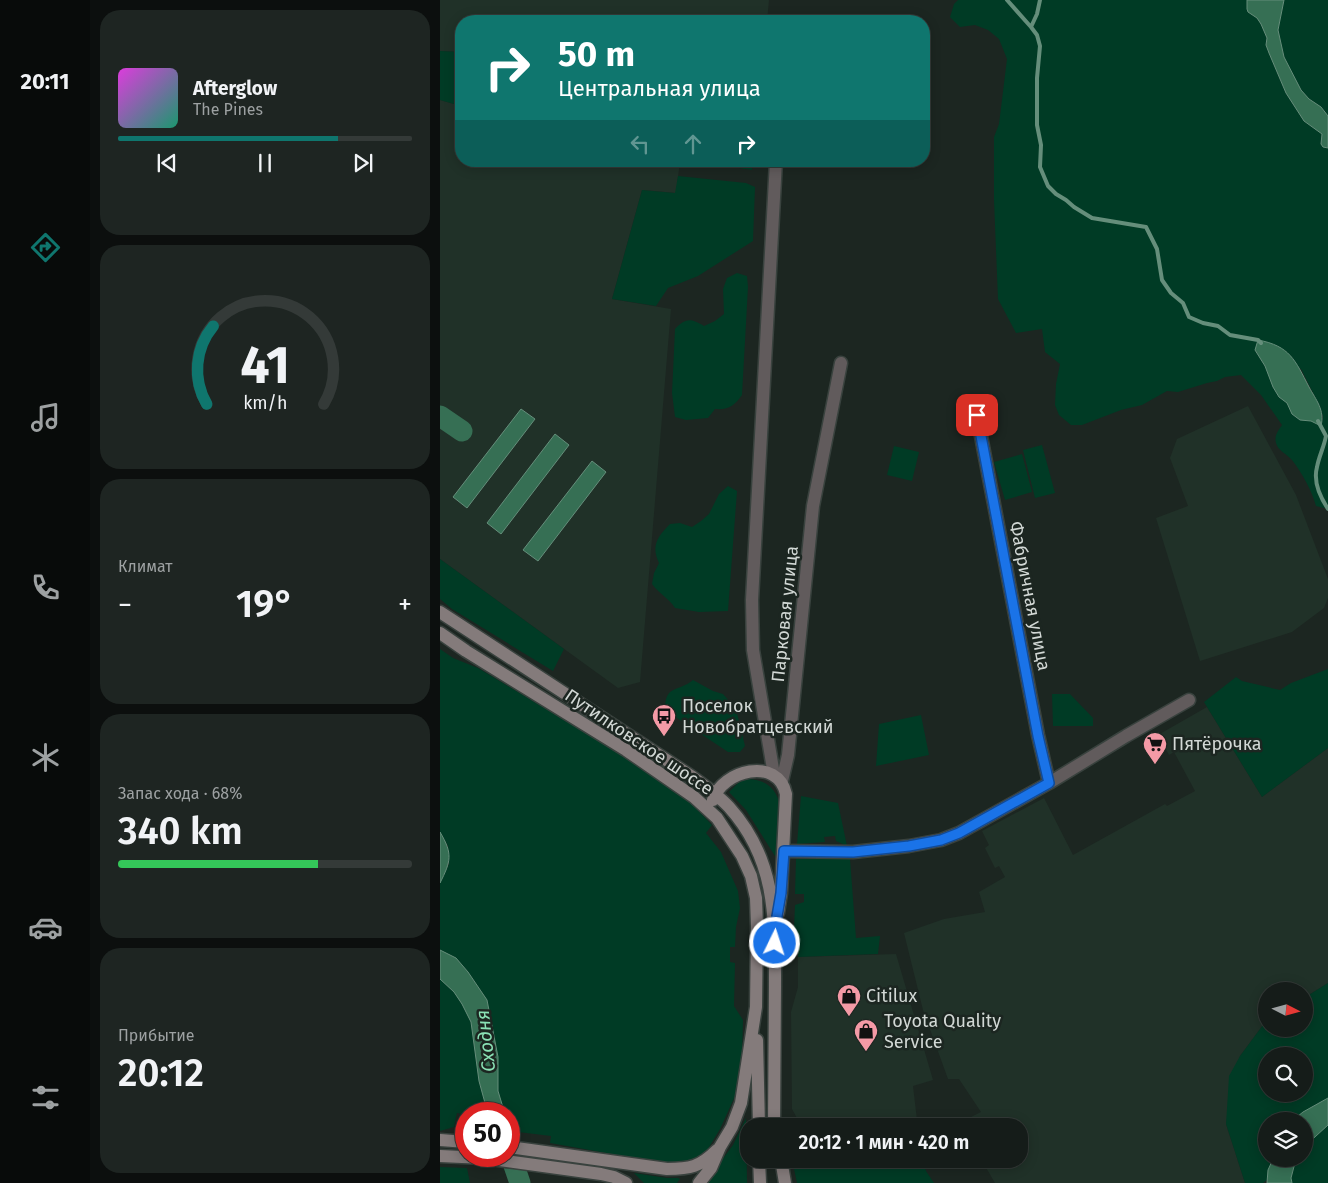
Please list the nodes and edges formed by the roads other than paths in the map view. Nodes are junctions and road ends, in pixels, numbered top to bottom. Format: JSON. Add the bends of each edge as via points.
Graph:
{"nodes":[{"id":1,"x":776,"y":167,"type":"edge"},
{"id":2,"x":841,"y":363,"type":"dead end"},
{"id":3,"x":977,"y":415,"type":"dead end"},
{"id":4,"x":440,"y":612,"type":"edge"},
{"id":5,"x":440,"y":633,"type":"edge"},
{"id":6,"x":1190,"y":700,"type":"dead end"},
{"id":7,"x":778,"y":778,"type":"junction"},
{"id":8,"x":1049,"y":783,"type":"junction"},
{"id":9,"x":715,"y":793,"type":"junction"},
{"id":10,"x":717,"y":818,"type":"junction"},
{"id":11,"x":784,"y":851,"type":"junction"},
{"id":12,"x":775,"y":928,"type":"junction"},
{"id":13,"x":756,"y":1007,"type":"junction"},
{"id":14,"x":759,"y":1118,"type":"edge"},
{"id":15,"x":774,"y":1118,"type":"edge"},
{"id":16,"x":440,"y":1140,"type":"edge"},
{"id":17,"x":455,"y":1141,"type":"edge"},
{"id":18,"x":720,"y":1147,"type":"junction"},
{"id":19,"x":520,"y":1149,"type":"edge"},
{"id":20,"x":440,"y":1156,"type":"edge"},
{"id":21,"x":759,"y":1168,"type":"edge"},
{"id":22,"x":775,"y":1168,"type":"edge"},
{"id":23,"x":782,"y":1168,"type":"edge"},
{"id":24,"x":626,"y":1183,"type":"edge"},
{"id":25,"x":699,"y":1183,"type":"edge"},
{"id":26,"x":760,"y":1183,"type":"edge"},
{"id":27,"x":776,"y":1183,"type":"edge"},
{"id":28,"x":785,"y":1183,"type":"edge"}],
"edges":[{"from":1,"to":7,"type":"street","via":[[752,600],[753,650]]},
{"from":2,"to":7,"type":"street","name":"Парковая улица","via":[[813,506],[788,755]]},
{"from":3,"to":8,"type":"street","name":"Фабричная улица"},
{"from":4,"to":9,"type":"main road","name":"Путилковское шоссе"},
{"from":5,"to":10,"type":"main road","name":"Путилковское шоссе","via":[[683,788]]},
{"from":6,"to":8,"type":"street"},
{"from":7,"to":9,"type":"main road","via":[[763,771],[740,774]]},
{"from":7,"to":11,"type":"main road","name":"Парковая улица","via":[[786,794]]},
{"from":8,"to":11,"type":"street","via":[[941,840],[853,852]]},
{"from":9,"to":10,"type":"main road","via":[[712,809]]},
{"from":9,"to":12,"type":"main road","name":"Путилковское шоссе","via":[[744,826],[765,869]]},
{"from":10,"to":13,"type":"main road","name":"Путилковское шоссе","via":[[742,856],[756,898]]},
{"from":11,"to":12,"type":"main road","name":"Парковая улица"},
{"from":12,"to":15,"type":"main road","name":"Путилковское шоссе"},
{"from":13,"to":14,"type":"main road"},
{"from":13,"to":18,"type":"main road","name":"Путилковское шоссе","via":[[741,1103]]},
{"from":16,"to":17,"type":"main road"},
{"from":18,"to":19,"type":"main road","via":[[709,1158],[686,1169]]},
{"from":18,"to":25,"type":"main road","name":"Путилковское шоссе","via":[[711,1168]]},
{"from":20,"to":24,"type":"main road","via":[[484,1158],[601,1174]]},
{"from":21,"to":26,"type":"main road"},
{"from":22,"to":27,"type":"main road"},
{"from":23,"to":28,"type":"main road"}]}
